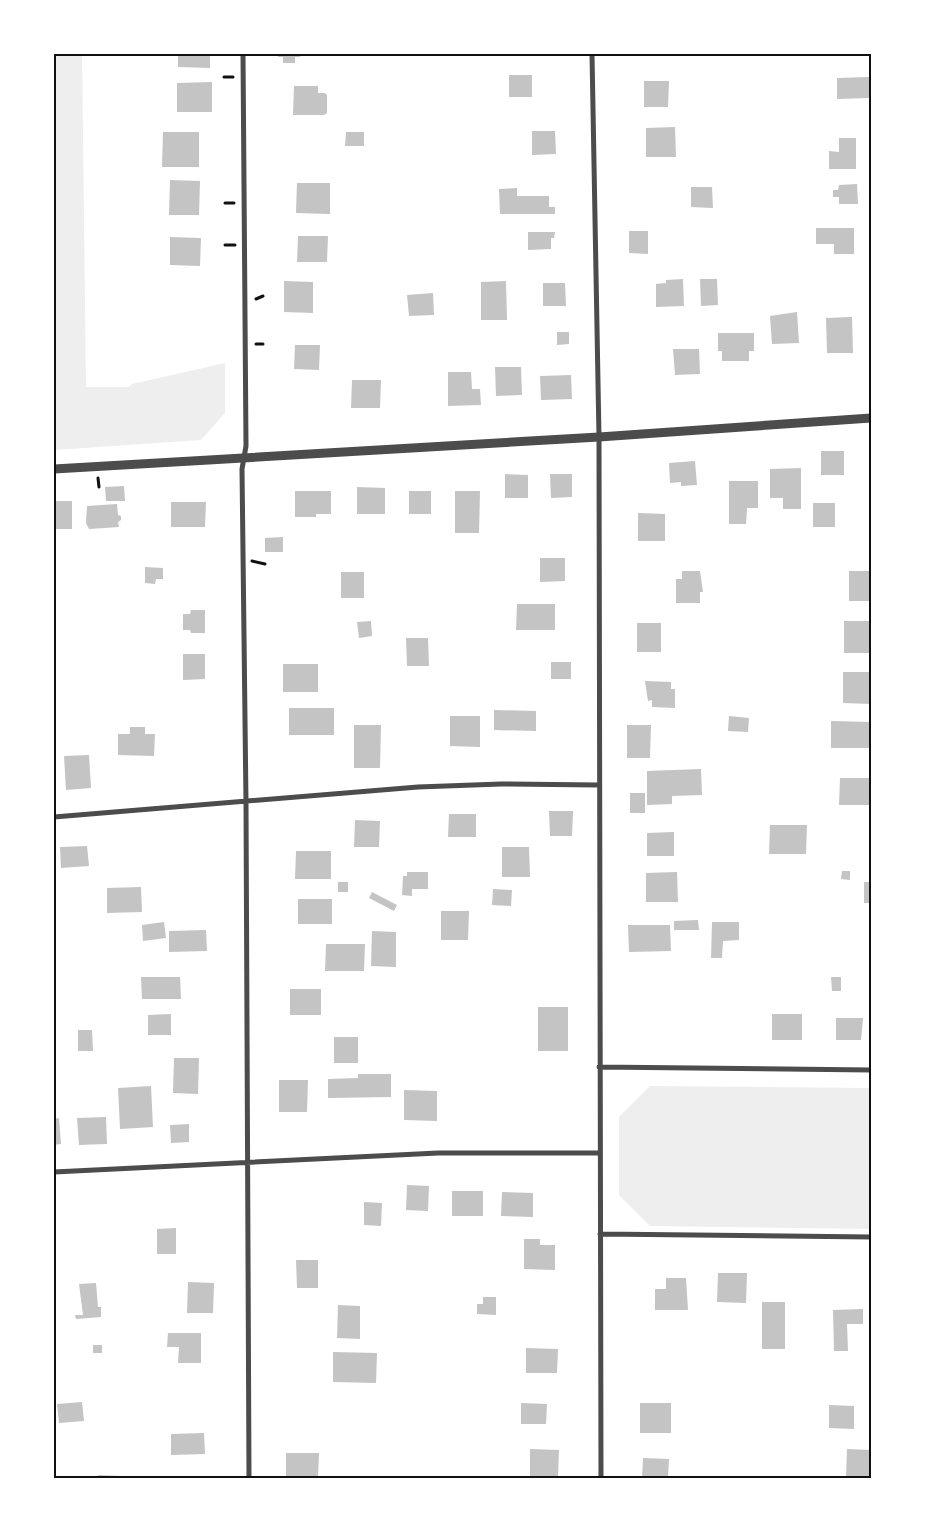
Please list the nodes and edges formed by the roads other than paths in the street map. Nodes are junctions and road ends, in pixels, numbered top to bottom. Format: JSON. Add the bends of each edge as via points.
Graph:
{"nodes":[{"id":1,"x":243,"y":54,"type":"edge"},
{"id":2,"x":592,"y":54,"type":"edge"},
{"id":3,"x":871,"y":418,"type":"edge"},
{"id":4,"x":599,"y":437,"type":"junction"},
{"id":5,"x":244,"y":457,"type":"junction"},
{"id":6,"x":54,"y":468,"type":"edge"},
{"id":7,"x":598,"y":785,"type":"junction"},
{"id":8,"x":246,"y":802,"type":"junction"},
{"id":9,"x":54,"y":817,"type":"edge"},
{"id":10,"x":599,"y":1067,"type":"junction"},
{"id":11,"x":871,"y":1070,"type":"edge"},
{"id":12,"x":600,"y":1153,"type":"junction"},
{"id":13,"x":248,"y":1161,"type":"junction"},
{"id":14,"x":54,"y":1172,"type":"edge"},
{"id":15,"x":600,"y":1234,"type":"junction"},
{"id":16,"x":871,"y":1237,"type":"edge"},
{"id":17,"x":249,"y":1478,"type":"edge"},
{"id":18,"x":601,"y":1478,"type":"edge"}],
"edges":[{"from":1,"to":5,"type":"street"},
{"from":2,"to":4,"type":"street"},
{"from":3,"to":4,"type":"street"},
{"from":4,"to":5,"type":"street"},
{"from":4,"to":7,"type":"street"},
{"from":5,"to":6,"type":"street"},
{"from":5,"to":8,"type":"street"},
{"from":7,"to":8,"type":"street","via":[[418,787]]},
{"from":7,"to":10,"type":"street"},
{"from":8,"to":9,"type":"street"},
{"from":8,"to":13,"type":"street"},
{"from":10,"to":11,"type":"street"},
{"from":10,"to":12,"type":"street"},
{"from":12,"to":13,"type":"street","via":[[438,1153]]},
{"from":12,"to":15,"type":"street"},
{"from":13,"to":14,"type":"street"},
{"from":13,"to":17,"type":"street"},
{"from":15,"to":16,"type":"street"},
{"from":15,"to":18,"type":"street"}]}
